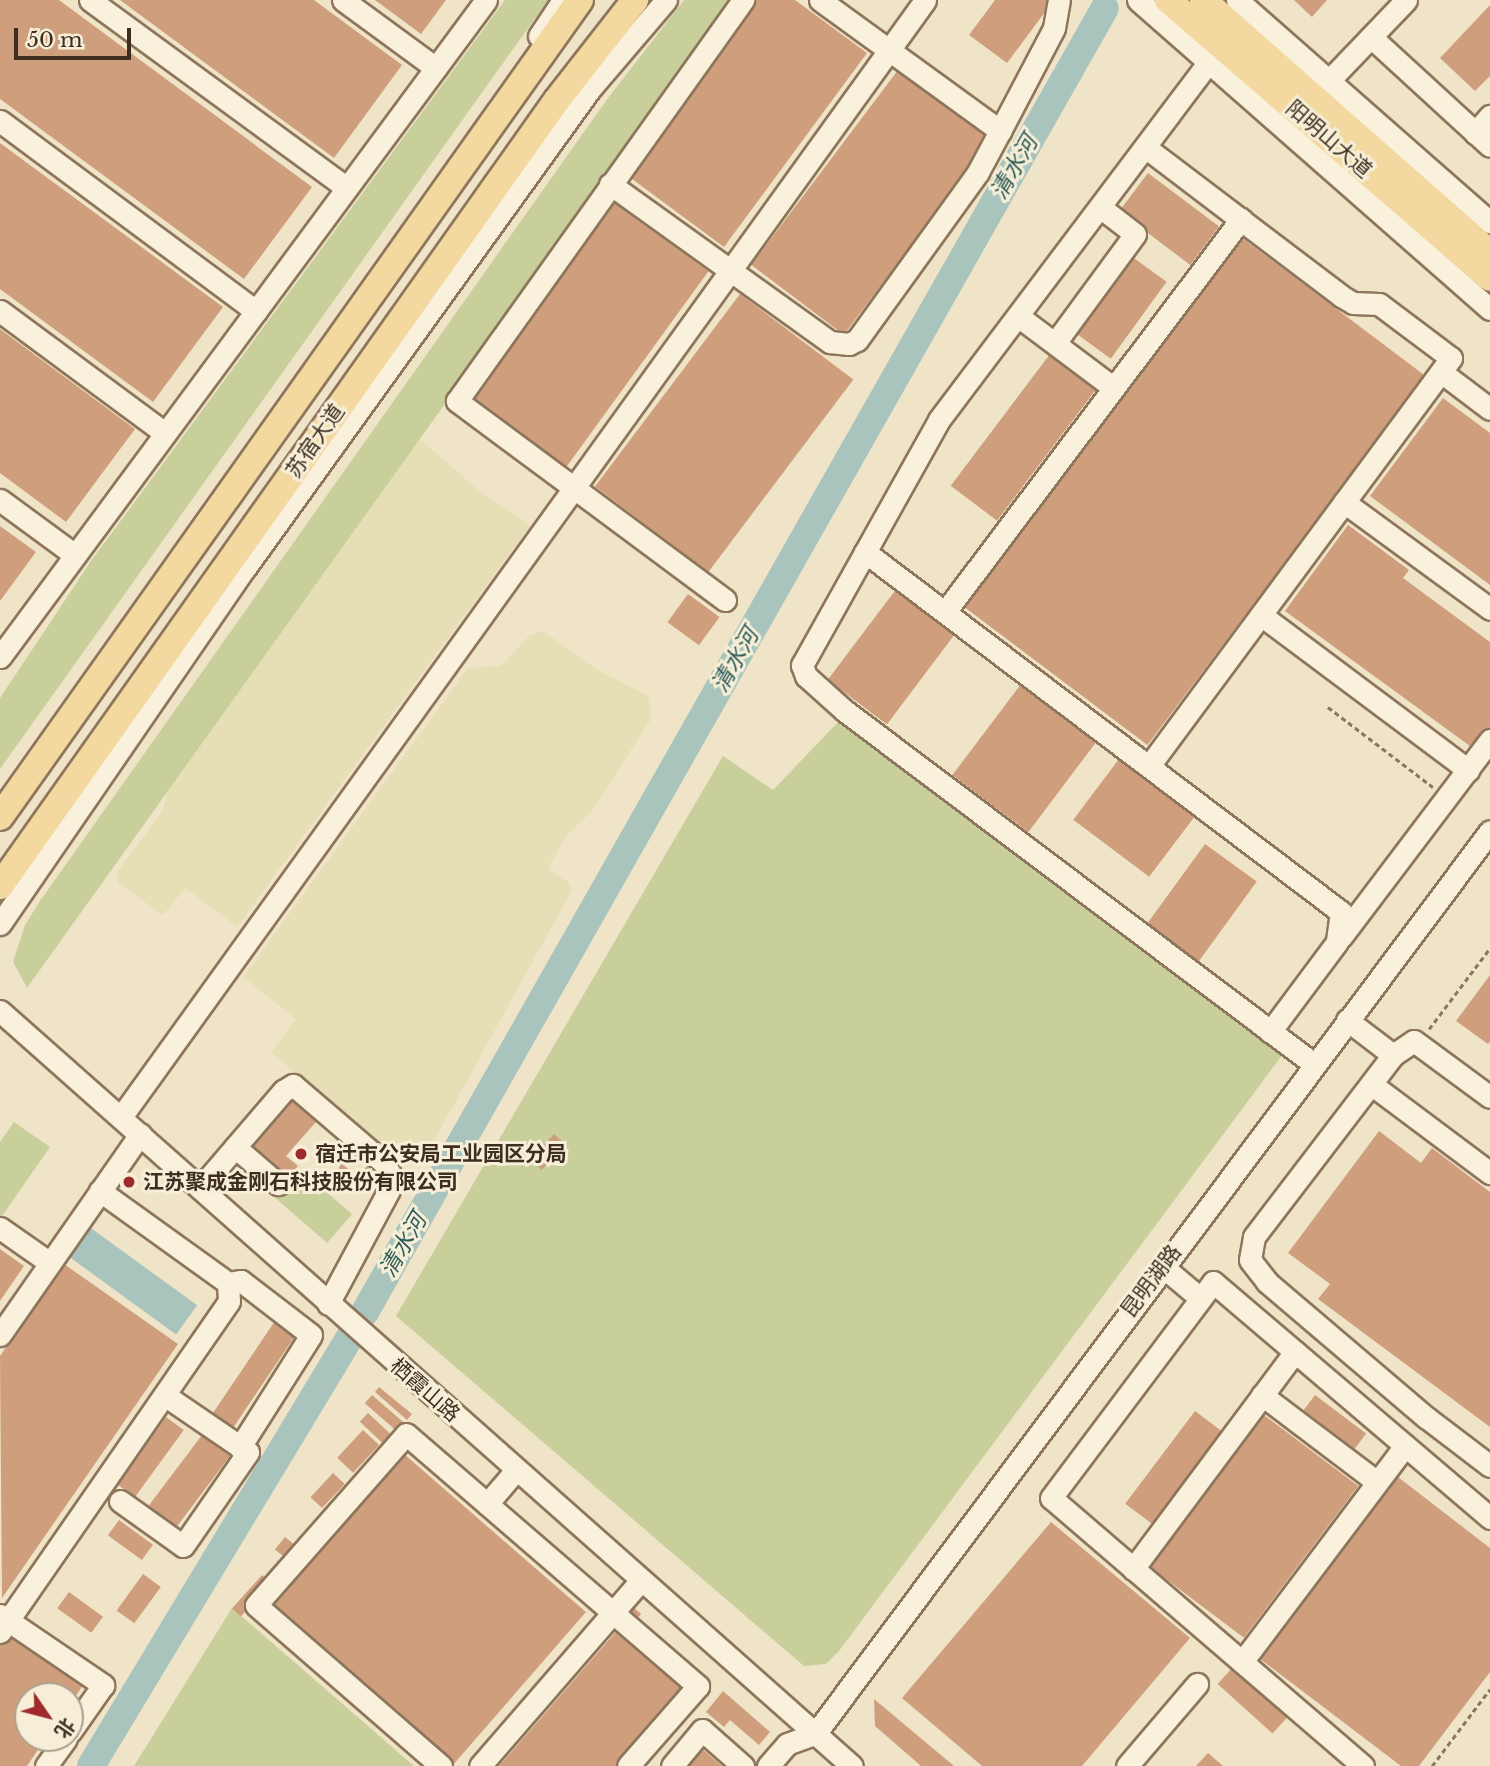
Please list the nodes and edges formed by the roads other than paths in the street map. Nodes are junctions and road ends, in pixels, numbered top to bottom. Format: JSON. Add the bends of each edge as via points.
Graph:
{"nodes":[{"id":1,"x":89,"y":0,"type":"edge"},
{"id":2,"x":343,"y":0,"type":"edge"},
{"id":3,"x":486,"y":0,"type":"edge"},
{"id":4,"x":563,"y":0,"type":"edge"},
{"id":5,"x":580,"y":0,"type":"edge"},
{"id":6,"x":635,"y":0,"type":"edge"},
{"id":7,"x":666,"y":0,"type":"edge"},
{"id":8,"x":743,"y":0,"type":"edge"},
{"id":9,"x":820,"y":0,"type":"edge"},
{"id":10,"x":925,"y":0,"type":"edge"},
{"id":11,"x":1059,"y":0,"type":"edge"},
{"id":12,"x":1138,"y":0,"type":"edge"},
{"id":13,"x":1168,"y":0,"type":"edge"},
{"id":14,"x":1203,"y":0,"type":"edge"},
{"id":15,"x":1237,"y":0,"type":"edge"},
{"id":16,"x":1406,"y":0,"type":"edge"},
{"id":17,"x":1371,"y":37,"type":"junction"},
{"id":18,"x":1222,"y":46,"type":"junction"},
{"id":19,"x":889,"y":50,"type":"junction"},
{"id":20,"x":436,"y":68,"type":"junction"},
{"id":21,"x":1313,"y":97,"type":"junction"},
{"id":22,"x":1490,"y":116,"type":"edge"},
{"id":23,"x":0,"y":121,"type":"edge"},
{"id":24,"x":1000,"y":131,"type":"junction"},
{"id":25,"x":1482,"y":139,"type":"edge"},
{"id":26,"x":1145,"y":147,"type":"junction"},
{"id":27,"x":610,"y":184,"type":"junction"},
{"id":28,"x":347,"y":188,"type":"junction"},
{"id":29,"x":1100,"y":207,"type":"junction"},
{"id":30,"x":1241,"y":219,"type":"junction"},
{"id":31,"x":1490,"y":222,"type":"edge"},
{"id":32,"x":1490,"y":253,"type":"edge"},
{"id":33,"x":731,"y":270,"type":"junction"},
{"id":34,"x":1490,"y":278,"type":"edge"},
{"id":35,"x":1490,"y":309,"type":"edge"},
{"id":36,"x":0,"y":311,"type":"edge"},
{"id":37,"x":256,"y":311,"type":"junction"},
{"id":38,"x":1018,"y":316,"type":"junction"},
{"id":39,"x":1055,"y":343,"type":"junction"},
{"id":40,"x":1441,"y":372,"type":"junction"},
{"id":41,"x":1114,"y":388,"type":"junction"},
{"id":42,"x":1490,"y":409,"type":"edge"},
{"id":43,"x":165,"y":433,"type":"junction"},
{"id":44,"x":573,"y":489,"type":"junction"},
{"id":45,"x":0,"y":499,"type":"edge"},
{"id":46,"x":1344,"y":502,"type":"junction"},
{"id":47,"x":865,"y":552,"type":"junction"},
{"id":48,"x":75,"y":555,"type":"junction"},
{"id":49,"x":725,"y":600,"type":"dead end"},
{"id":50,"x":1490,"y":609,"type":"edge"},
{"id":51,"x":945,"y":612,"type":"junction"},
{"id":52,"x":1261,"y":615,"type":"junction"},
{"id":53,"x":0,"y":657,"type":"edge"},
{"id":54,"x":1490,"y":740,"type":"edge"},
{"id":55,"x":1149,"y":766,"type":"junction"},
{"id":56,"x":1468,"y":770,"type":"junction"},
{"id":57,"x":0,"y":797,"type":"edge"},
{"id":58,"x":0,"y":817,"type":"edge"},
{"id":59,"x":1490,"y":831,"type":"edge"},
{"id":60,"x":0,"y":886,"type":"edge"},
{"id":61,"x":0,"y":924,"type":"edge"},
{"id":62,"x":1337,"y":942,"type":"junction"},
{"id":63,"x":0,"y":1011,"type":"edge"},
{"id":64,"x":1347,"y":1020,"type":"junction"},
{"id":65,"x":1270,"y":1032,"type":"junction"},
{"id":66,"x":1393,"y":1055,"type":"junction"},
{"id":67,"x":1314,"y":1064,"type":"junction"},
{"id":68,"x":1371,"y":1084,"type":"junction"},
{"id":69,"x":1490,"y":1097,"type":"edge"},
{"id":70,"x":121,"y":1116,"type":"junction"},
{"id":71,"x":141,"y":1134,"type":"junction"},
{"id":72,"x":234,"y":1147,"type":"junction"},
{"id":73,"x":1490,"y":1173,"type":"edge"},
{"id":74,"x":278,"y":1184,"type":"dead end"},
{"id":75,"x":200,"y":1188,"type":"junction"},
{"id":76,"x":100,"y":1191,"type":"junction"},
{"id":77,"x":0,"y":1228,"type":"edge"},
{"id":78,"x":50,"y":1263,"type":"junction"},
{"id":79,"x":1162,"y":1266,"type":"junction"},
{"id":80,"x":228,"y":1283,"type":"junction"},
{"id":81,"x":1200,"y":1298,"type":"junction"},
{"id":82,"x":328,"y":1304,"type":"junction"},
{"id":83,"x":0,"y":1335,"type":"edge"},
{"id":84,"x":1295,"y":1352,"type":"junction"},
{"id":85,"x":1262,"y":1395,"type":"junction"},
{"id":86,"x":166,"y":1396,"type":"junction"},
{"id":87,"x":1405,"y":1446,"type":"junction"},
{"id":88,"x":240,"y":1447,"type":"junction"},
{"id":89,"x":1490,"y":1466,"type":"edge"},
{"id":90,"x":516,"y":1470,"type":"junction"},
{"id":91,"x":1377,"y":1482,"type":"junction"},
{"id":92,"x":120,"y":1501,"type":"dead end"},
{"id":93,"x":488,"y":1504,"type":"junction"},
{"id":94,"x":1490,"y":1518,"type":"edge"},
{"id":95,"x":1133,"y":1569,"type":"junction"},
{"id":96,"x":641,"y":1580,"type":"junction"},
{"id":97,"x":612,"y":1613,"type":"junction"},
{"id":98,"x":3,"y":1622,"type":"edge"},
{"id":99,"x":1242,"y":1662,"type":"junction"},
{"id":100,"x":1197,"y":1684,"type":"dead end"},
{"id":101,"x":84,"y":1712,"type":"edge"},
{"id":102,"x":816,"y":1734,"type":"junction"},
{"id":103,"x":1133,"y":1764,"type":"edge"},
{"id":104,"x":442,"y":1766,"type":"edge"},
{"id":105,"x":480,"y":1766,"type":"edge"},
{"id":106,"x":628,"y":1766,"type":"edge"},
{"id":107,"x":672,"y":1766,"type":"edge"},
{"id":108,"x":743,"y":1766,"type":"edge"},
{"id":109,"x":768,"y":1766,"type":"edge"},
{"id":110,"x":852,"y":1766,"type":"edge"},
{"id":111,"x":1363,"y":1766,"type":"edge"}],
"edges":[{"from":1,"to":28,"type":"street"},
{"from":2,"to":20,"type":"street"},
{"from":3,"to":20,"type":"street"},
{"from":4,"to":57,"type":"street"},
{"from":5,"to":58,"type":"main road","name":"苏宿大道"},
{"from":6,"to":60,"type":"main road","name":"苏宿大道","via":[[557,100]]},
{"from":7,"to":61,"type":"street","via":[[566,122],[245,568]]},
{"from":8,"to":27,"type":"street"},
{"from":9,"to":19,"type":"street"},
{"from":10,"to":19,"type":"street"},
{"from":11,"to":24,"type":"street","via":[[1054,28]]},
{"from":12,"to":18,"type":"street"},
{"from":13,"to":18,"type":"main road","name":"阳明山大道"},
{"from":14,"to":18,"type":"main road","name":"阳明山大道"},
{"from":15,"to":21,"type":"street"},
{"from":16,"to":17,"type":"street"},
{"from":17,"to":21,"type":"street"},
{"from":17,"to":25,"type":"street"},
{"from":18,"to":21,"type":"main road","name":"阳明山大道"},
{"from":18,"to":26,"type":"street"},
{"from":18,"to":35,"type":"street"},
{"from":19,"to":24,"type":"street"},
{"from":19,"to":33,"type":"street"},
{"from":20,"to":28,"type":"street"},
{"from":21,"to":31,"type":"street"},
{"from":21,"to":32,"type":"main road","name":"阳明山大道"},
{"from":21,"to":34,"type":"main road","name":"阳明山大道"},
{"from":22,"to":25,"type":"street"},
{"from":23,"to":37,"type":"street"},
{"from":24,"to":33,"type":"street","via":[[978,172],[857,340],[830,342]]},
{"from":26,"to":29,"type":"street"},
{"from":26,"to":30,"type":"street"},
{"from":27,"to":33,"type":"street"},
{"from":27,"to":44,"type":"street","via":[[457,401]]},
{"from":28,"to":37,"type":"street"},
{"from":29,"to":38,"type":"street"},
{"from":29,"to":39,"type":"street","via":[[1135,234]]},
{"from":30,"to":40,"type":"street","via":[[1341,296],[1353,303],[1371,300],[1451,358]]},
{"from":30,"to":41,"type":"street"},
{"from":33,"to":44,"type":"street"},
{"from":36,"to":43,"type":"street"},
{"from":37,"to":43,"type":"street"},
{"from":38,"to":39,"type":"street"},
{"from":38,"to":47,"type":"street","via":[[939,420]]},
{"from":39,"to":41,"type":"street"},
{"from":40,"to":42,"type":"street"},
{"from":40,"to":46,"type":"street"},
{"from":41,"to":51,"type":"street"},
{"from":43,"to":48,"type":"street"},
{"from":44,"to":49,"type":"street"},
{"from":44,"to":70,"type":"street"},
{"from":45,"to":48,"type":"street"},
{"from":46,"to":50,"type":"street"},
{"from":46,"to":52,"type":"street"},
{"from":47,"to":51,"type":"street"},
{"from":47,"to":65,"type":"street","via":[[802,665],[806,676],[845,711]]},
{"from":48,"to":53,"type":"street"},
{"from":51,"to":55,"type":"street"},
{"from":52,"to":55,"type":"street"},
{"from":52,"to":56,"type":"street"},
{"from":54,"to":56,"type":"street"},
{"from":55,"to":62,"type":"street","via":[[1332,903],[1343,920]]},
{"from":56,"to":62,"type":"street"},
{"from":59,"to":64,"type":"street","name":"昆明湖路"},
{"from":62,"to":65,"type":"street"},
{"from":63,"to":70,"type":"street","name":"栖霞山路"},
{"from":64,"to":66,"type":"street"},
{"from":64,"to":67,"type":"street","name":"昆明湖路"},
{"from":65,"to":67,"type":"street"},
{"from":66,"to":68,"type":"street"},
{"from":66,"to":69,"type":"street","via":[[1414,1041]]},
{"from":67,"to":79,"type":"street","name":"昆明湖路"},
{"from":68,"to":73,"type":"street"},
{"from":68,"to":89,"type":"street","via":[[1254,1237],[1250,1260],[1289,1301]]},
{"from":70,"to":71,"type":"street","name":"栖霞山路"},
{"from":71,"to":75,"type":"street","name":"栖霞山路"},
{"from":71,"to":76,"type":"street"},
{"from":72,"to":74,"type":"street"},
{"from":72,"to":75,"type":"street"},
{"from":72,"to":82,"type":"street","via":[[293,1085],[388,1168],[389,1190]]},
{"from":75,"to":82,"type":"street","name":"栖霞山路"},
{"from":76,"to":78,"type":"street"},
{"from":76,"to":80,"type":"street"},
{"from":77,"to":78,"type":"street"},
{"from":78,"to":83,"type":"street"},
{"from":79,"to":81,"type":"street"},
{"from":79,"to":102,"type":"street","name":"昆明湖路"},
{"from":80,"to":86,"type":"street","via":[[229,1301],[222,1317]]},
{"from":80,"to":88,"type":"street","via":[[241,1281],[311,1335]]},
{"from":81,"to":84,"type":"street","via":[[1213,1282]]},
{"from":81,"to":95,"type":"street","via":[[1051,1498]]},
{"from":82,"to":90,"type":"street","name":"栖霞山路"},
{"from":84,"to":85,"type":"street"},
{"from":84,"to":87,"type":"street"},
{"from":85,"to":91,"type":"street"},
{"from":85,"to":95,"type":"street"},
{"from":86,"to":88,"type":"street"},
{"from":86,"to":98,"type":"street"},
{"from":87,"to":91,"type":"street"},
{"from":87,"to":94,"type":"street"},
{"from":88,"to":92,"type":"street","via":[[248,1452],[183,1546]]},
{"from":90,"to":93,"type":"street"},
{"from":90,"to":96,"type":"street","name":"栖霞山路"},
{"from":91,"to":99,"type":"street"},
{"from":93,"to":97,"type":"street"},
{"from":93,"to":104,"type":"street","via":[[407,1434],[256,1605]]},
{"from":95,"to":99,"type":"street"},
{"from":96,"to":97,"type":"street"},
{"from":96,"to":102,"type":"street","name":"栖霞山路"},
{"from":97,"to":105,"type":"street"},
{"from":97,"to":106,"type":"street","via":[[698,1686]]},
{"from":98,"to":101,"type":"street","via":[[103,1685]]},
{"from":99,"to":111,"type":"street"},
{"from":100,"to":103,"type":"street"},
{"from":102,"to":109,"type":"street","via":[[787,1744]]},
{"from":102,"to":110,"type":"street","name":"栖霞山路"},
{"from":107,"to":108,"type":"street","via":[[702,1730]]}]}
